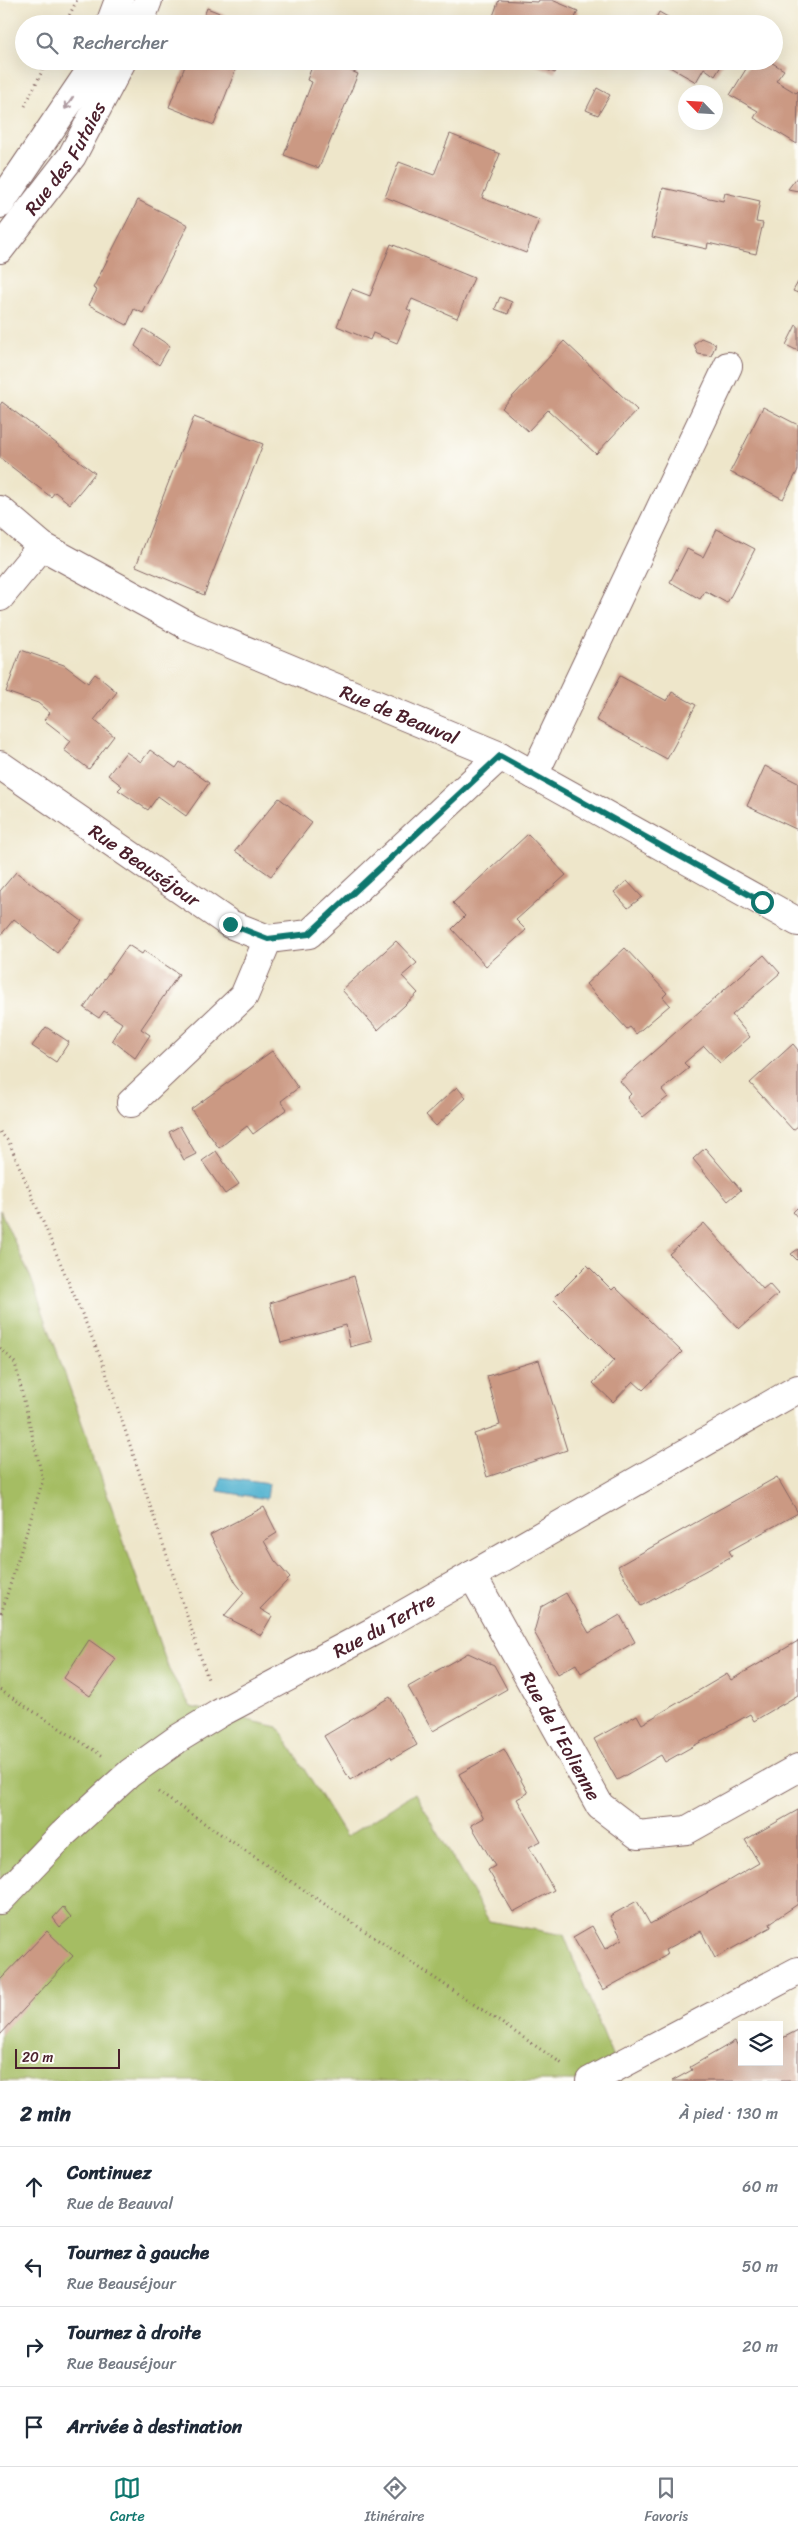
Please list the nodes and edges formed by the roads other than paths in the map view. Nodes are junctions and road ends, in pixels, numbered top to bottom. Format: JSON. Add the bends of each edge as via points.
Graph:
{"nodes":[{"id":1,"x":119,"y":0,"type":"edge"},
{"id":2,"x":148,"y":0,"type":"edge"},
{"id":3,"x":113,"y":15,"type":"edge"},
{"id":4,"x":142,"y":15,"type":"edge"},
{"id":5,"x":90,"y":70,"type":"edge"},
{"id":6,"x":117,"y":70,"type":"edge"},
{"id":7,"x":0,"y":204,"type":"edge"},
{"id":8,"x":0,"y":249,"type":"edge"},
{"id":9,"x":728,"y":366,"type":"dead end"},
{"id":10,"x":0,"y":510,"type":"edge"},
{"id":11,"x":42,"y":546,"type":"junction"},
{"id":12,"x":0,"y":597,"type":"edge"},
{"id":13,"x":500,"y":756,"type":"junction"},
{"id":14,"x":0,"y":764,"type":"edge"},
{"id":15,"x":534,"y":775,"type":"junction"},
{"id":16,"x":798,"y":922,"type":"edge"},
{"id":17,"x":268,"y":939,"type":"junction"},
{"id":18,"x":131,"y":1104,"type":"dead end"},
{"id":19,"x":798,"y":1389,"type":"edge"},
{"id":20,"x":472,"y":1575,"type":"junction"},
{"id":21,"x":798,"y":1768,"type":"edge"},
{"id":22,"x":0,"y":1900,"type":"edge"},
{"id":23,"x":798,"y":1971,"type":"edge"},
{"id":24,"x":581,"y":2076,"type":"edge"}],
"edges":[{"from":1,"to":3,"type":"street"},
{"from":2,"to":4,"type":"street"},
{"from":5,"to":7,"type":"street","name":"Rue des Futaies","one_way":true},
{"from":6,"to":8,"type":"street","name":"Rue des Futaies","via":[[72,156]]},
{"from":9,"to":15,"type":"street"},
{"from":10,"to":11,"type":"street","name":"Rue de Beauval"},
{"from":11,"to":12,"type":"street"},
{"from":11,"to":13,"type":"street","name":"Rue de Beauval","via":[[192,628]]},
{"from":13,"to":15,"type":"street","name":"Rue de Beauval"},
{"from":13,"to":17,"type":"street","name":"Rue Beauséjour","via":[[309,934]]},
{"from":14,"to":17,"type":"street","name":"Rue Beauséjour","via":[[230,924]]},
{"from":15,"to":16,"type":"street","name":"Rue de Beauval"},
{"from":17,"to":18,"type":"street","via":[[244,996]]},
{"from":19,"to":20,"type":"street","name":"Rue du Tertre"},
{"from":20,"to":21,"type":"street","name":"Rue de l'Eolienne","via":[[600,1806],[638,1835],[687,1830]]},
{"from":20,"to":22,"type":"street","name":"Rue du Tertre","via":[[179,1738],[130,1773],[63,1834]]},
{"from":23,"to":24,"type":"street"}]}
